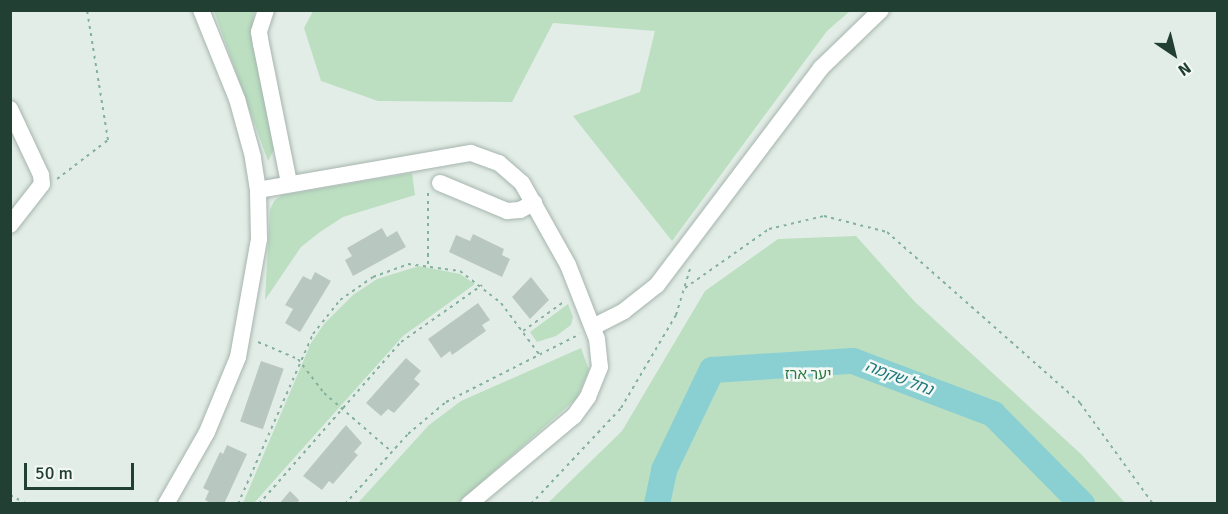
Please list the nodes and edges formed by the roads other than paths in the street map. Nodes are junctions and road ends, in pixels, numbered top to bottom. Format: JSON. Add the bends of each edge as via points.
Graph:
{"nodes":[{"id":1,"x":201,"y":10,"type":"edge"},
{"id":2,"x":267,"y":10,"type":"edge"},
{"id":3,"x":881,"y":10,"type":"edge"},
{"id":4,"x":10,"y":109,"type":"edge"},
{"id":5,"x":289,"y":183,"type":"junction"},
{"id":6,"x":434,"y":186,"type":"road end"},
{"id":7,"x":258,"y":190,"type":"junction"},
{"id":8,"x":534,"y":203,"type":"junction"},
{"id":9,"x":10,"y":225,"type":"edge"},
{"id":10,"x":593,"y":327,"type":"junction"},
{"id":11,"x":166,"y":504,"type":"edge"},
{"id":12,"x":469,"y":504,"type":"edge"}],
"edges":[{"from":1,"to":7,"type":"street","via":[[237,99]]},
{"from":2,"to":5,"type":"street","via":[[259,32]]},
{"from":3,"to":10,"type":"street","via":[[821,68],[657,285],[624,311]]},
{"from":4,"to":9,"type":"street","via":[[41,175],[36,195]]},
{"from":5,"to":7,"type":"street"},
{"from":5,"to":8,"type":"street","via":[[471,153],[511,172]]},
{"from":6,"to":8,"type":"street","via":[[507,211]]},
{"from":7,"to":11,"type":"street","via":[[254,278],[243,336],[207,432]]},
{"from":8,"to":10,"type":"street","via":[[557,241]]},
{"from":10,"to":12,"type":"street","via":[[601,354],[588,397],[552,436]]}]}
